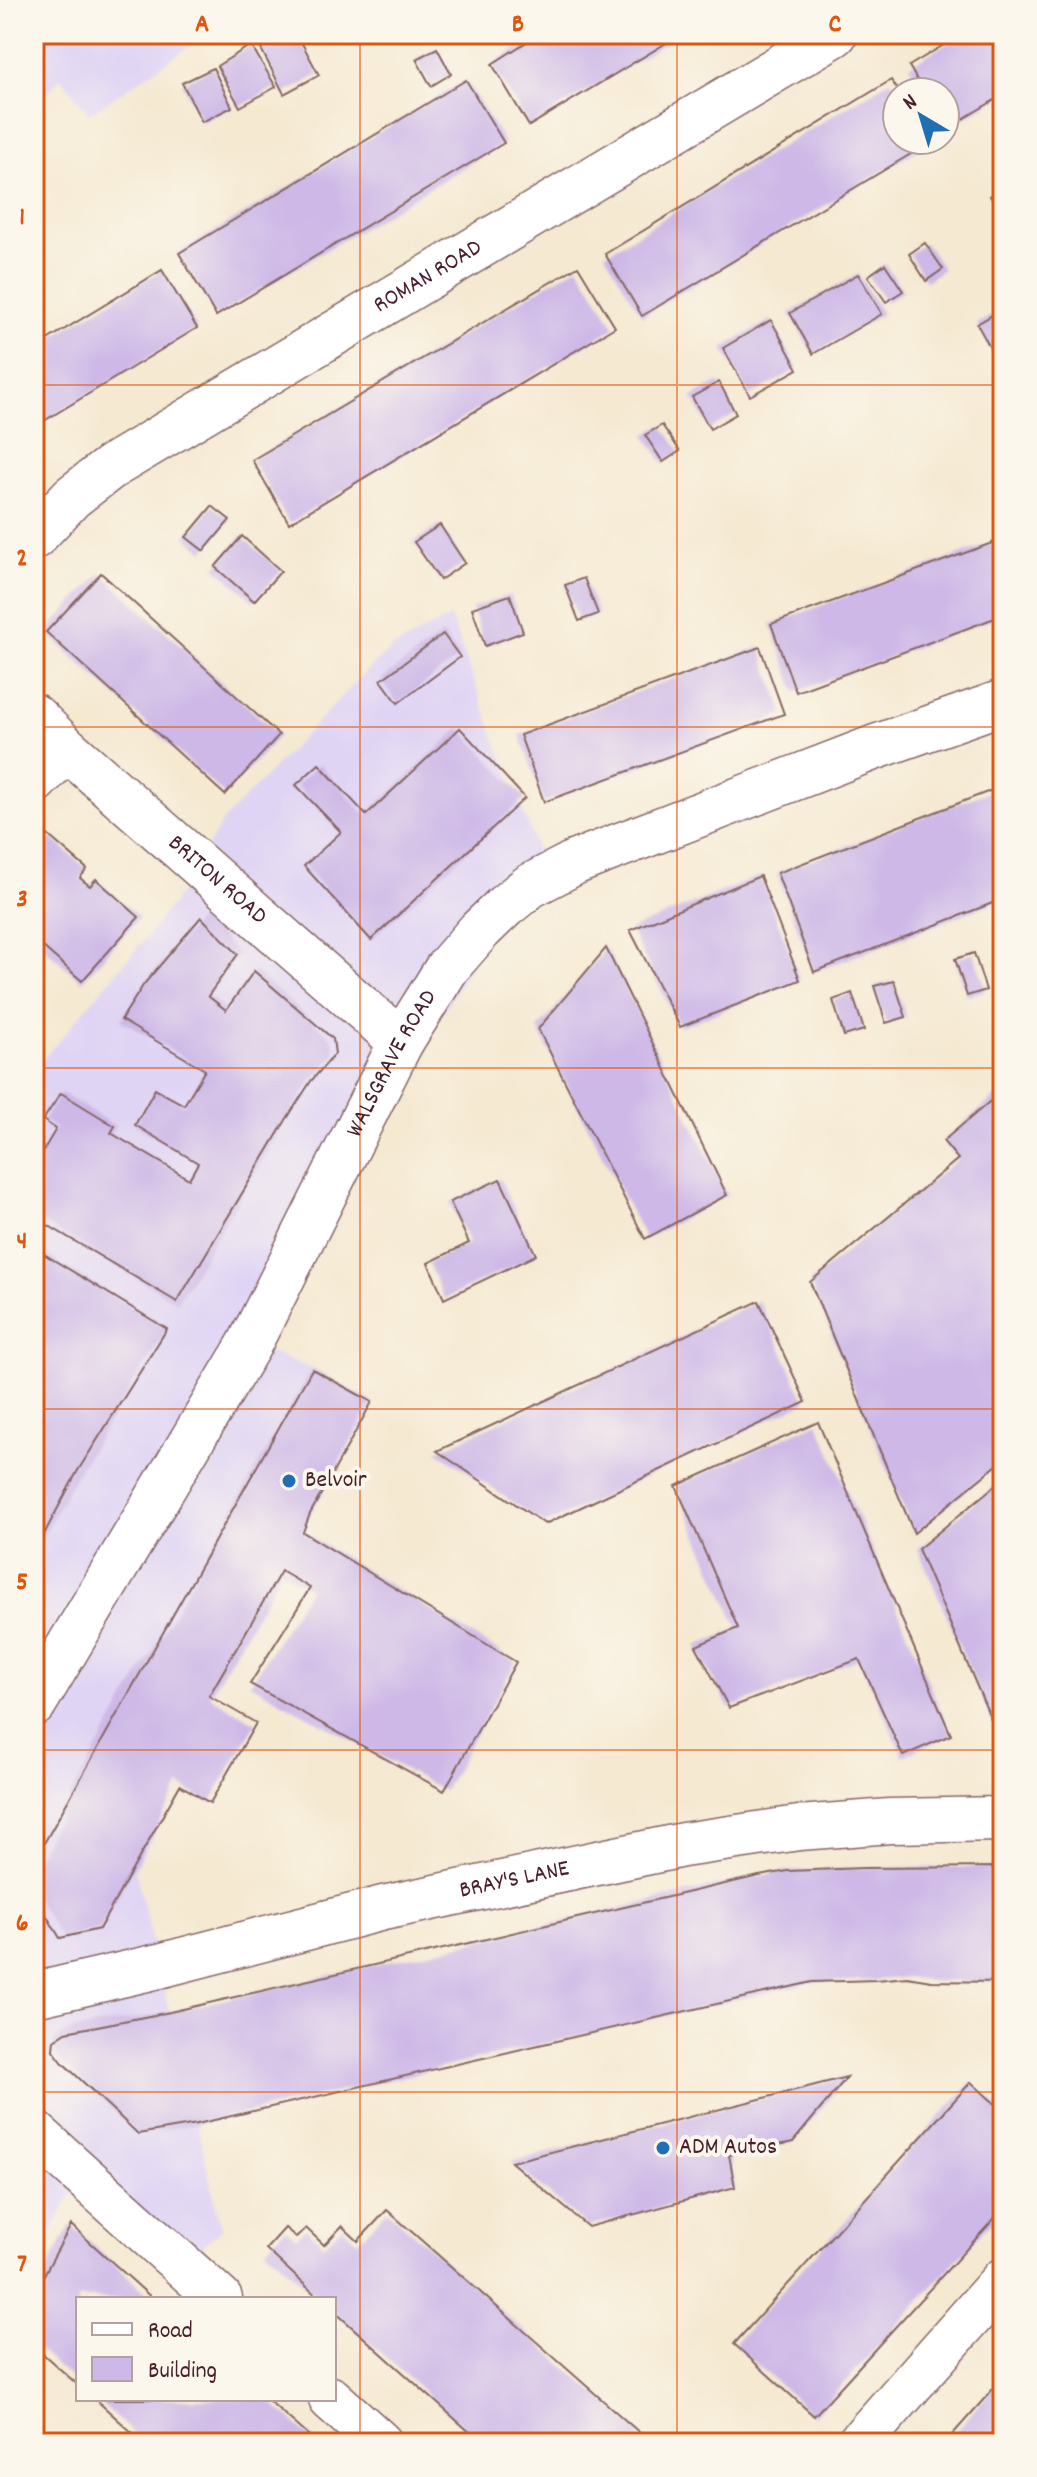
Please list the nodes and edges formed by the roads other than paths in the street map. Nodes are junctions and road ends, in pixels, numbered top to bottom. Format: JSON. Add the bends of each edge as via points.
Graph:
{"nodes":[{"id":1,"x":835,"y":34,"type":"edge"},
{"id":2,"x":34,"y":537,"type":"edge"},
{"id":3,"x":1003,"y":702,"type":"edge"},
{"id":4,"x":34,"y":716,"type":"edge"},
{"id":5,"x":67,"y":749,"type":"junction"},
{"id":6,"x":34,"y":782,"type":"edge"},
{"id":7,"x":401,"y":1042,"type":"junction"},
{"id":8,"x":34,"y":1704,"type":"edge"},
{"id":9,"x":1003,"y":1819,"type":"edge"},
{"id":10,"x":34,"y":1995,"type":"edge"},
{"id":11,"x":34,"y":2132,"type":"edge"},
{"id":12,"x":1003,"y":2280,"type":"edge"},
{"id":13,"x":218,"y":2297,"type":"edge"},
{"id":14,"x":333,"y":2401,"type":"edge"},
{"id":15,"x":380,"y":2443,"type":"edge"},
{"id":16,"x":859,"y":2443,"type":"edge"}],
"edges":[{"from":1,"to":2,"type":"main road","name":"ROMAN ROAD","via":[[111,467],[72,497]]},
{"from":3,"to":7,"type":"main road","name":"WALSGRAVE ROAD","via":[[547,876],[505,906],[465,945]]},
{"from":4,"to":5,"type":"main road","name":"BRITON ROAD"},
{"from":5,"to":6,"type":"main road"},
{"from":5,"to":7,"type":"main road","name":"BRITON ROAD"},
{"from":7,"to":8,"type":"main road","name":"WALSGRAVE ROAD","via":[[249,1345]]},
{"from":9,"to":10,"type":"main road","name":"BRAY'S LANE","via":[[844,1824],[683,1845],[383,1908]]},
{"from":11,"to":13,"type":"main road"},
{"from":12,"to":16,"type":"main road"},
{"from":14,"to":15,"type":"main road"}]}
